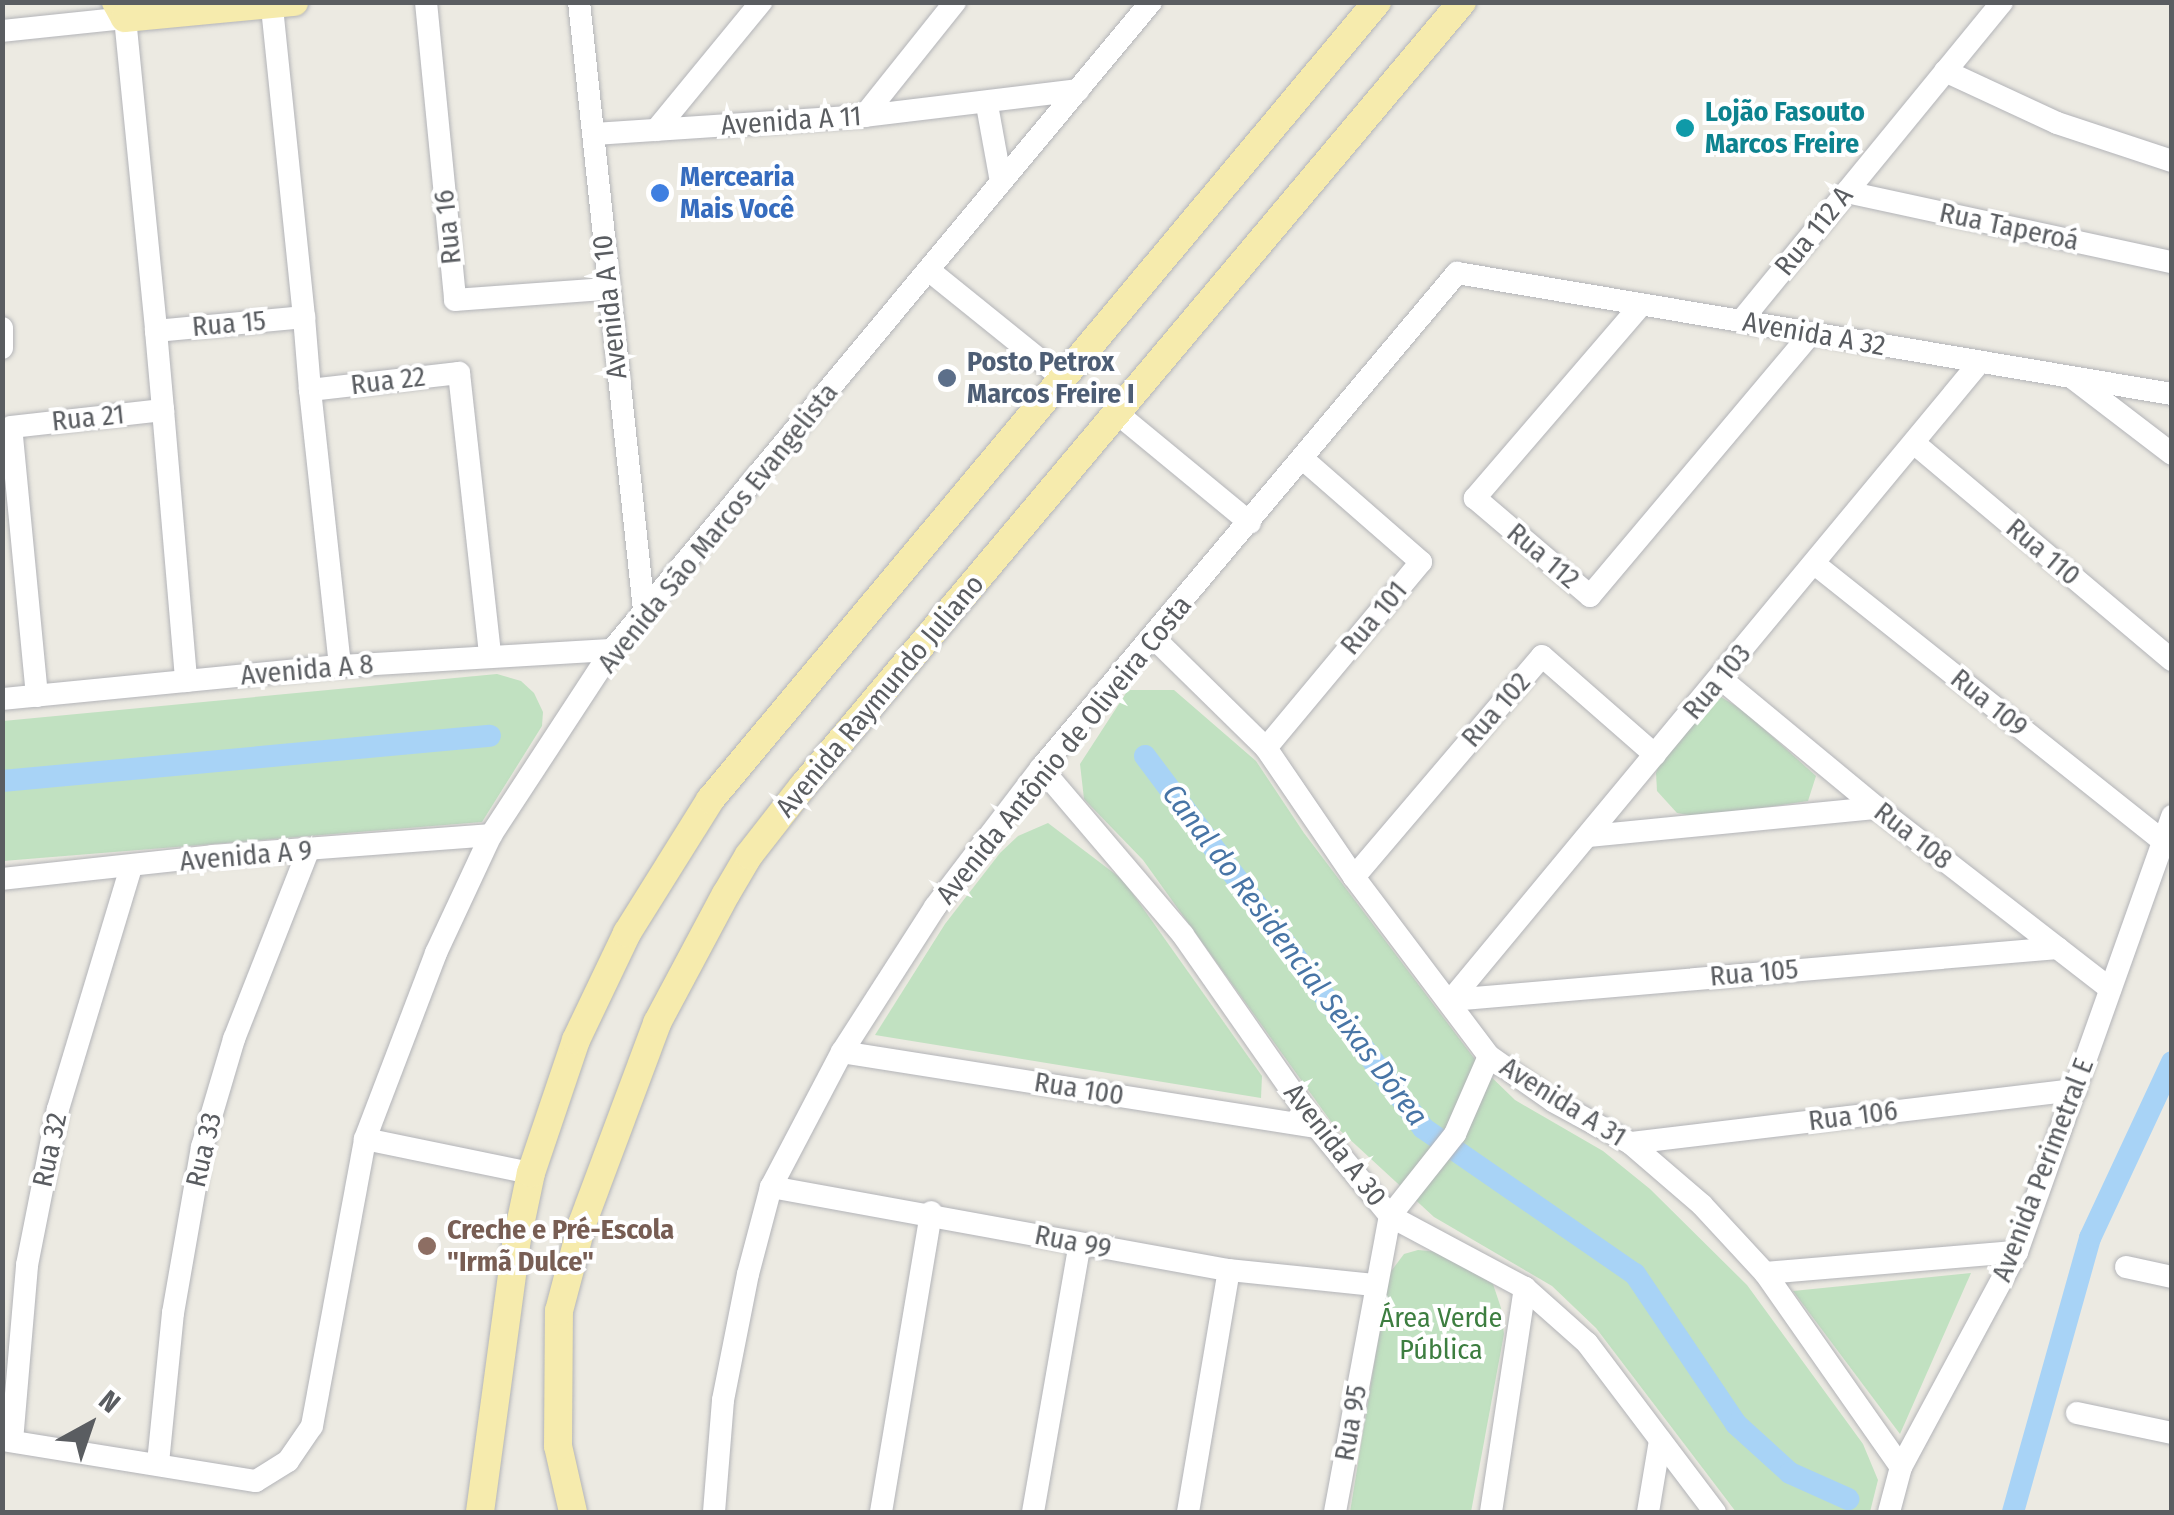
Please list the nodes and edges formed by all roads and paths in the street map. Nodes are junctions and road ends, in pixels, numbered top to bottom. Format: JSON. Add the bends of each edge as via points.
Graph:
{"nodes":[{"id":1,"x":426,"y":2,"type":"edge"},
{"id":2,"x":579,"y":2,"type":"edge"},
{"id":3,"x":761,"y":2,"type":"edge"},
{"id":4,"x":955,"y":2,"type":"edge"},
{"id":5,"x":1151,"y":2,"type":"edge"},
{"id":6,"x":1377,"y":2,"type":"edge"},
{"id":7,"x":1462,"y":2,"type":"edge"},
{"id":8,"x":2002,"y":2,"type":"edge"},
{"id":9,"x":283,"y":4,"type":"edge"},
{"id":10,"x":121,"y":10,"type":"edge"},
{"id":11,"x":2,"y":31,"type":"edge"},
{"id":12,"x":1944,"y":70,"type":"junction"},
{"id":13,"x":1078,"y":90,"type":"junction"},
{"id":14,"x":987,"y":104,"type":"junction"},
{"id":15,"x":864,"y":116,"type":"junction"},
{"id":16,"x":656,"y":130,"type":"junction"},
{"id":17,"x":594,"y":134,"type":"junction"},
{"id":18,"x":2172,"y":162,"type":"edge"},
{"id":19,"x":1001,"y":182,"type":"junction"},
{"id":20,"x":1847,"y":192,"type":"junction"},
{"id":21,"x":2172,"y":262,"type":"edge"},
{"id":22,"x":931,"y":272,"type":"junction"},
{"id":23,"x":1457,"y":273,"type":"joint"},
{"id":24,"x":606,"y":289,"type":"junction"},
{"id":25,"x":1641,"y":305,"type":"junction"},
{"id":26,"x":304,"y":317,"type":"junction"},
{"id":27,"x":1741,"y":321,"type":"junction"},
{"id":28,"x":2,"y":328,"type":"edge"},
{"id":29,"x":156,"y":331,"type":"junction"},
{"id":30,"x":1810,"y":335,"type":"junction"},
{"id":31,"x":2,"y":348,"type":"edge"},
{"id":32,"x":1980,"y":362,"type":"junction"},
{"id":33,"x":2072,"y":376,"type":"junction"},
{"id":34,"x":1061,"y":377,"type":"junction"},
{"id":35,"x":310,"y":390,"type":"junction"},
{"id":36,"x":2172,"y":394,"type":"edge"},
{"id":37,"x":163,"y":410,"type":"junction"},
{"id":38,"x":1118,"y":414,"type":"junction"},
{"id":39,"x":1914,"y":443,"type":"junction"},
{"id":40,"x":2172,"y":454,"type":"edge"},
{"id":41,"x":1304,"y":459,"type":"junction"},
{"id":42,"x":1250,"y":523,"type":"junction"},
{"id":43,"x":1816,"y":565,"type":"junction"},
{"id":44,"x":644,"y":610,"type":"junction"},
{"id":45,"x":1154,"y":638,"type":"junction"},
{"id":46,"x":612,"y":650,"type":"junction"},
{"id":47,"x":490,"y":656,"type":"junction"},
{"id":48,"x":2172,"y":660,"type":"edge"},
{"id":49,"x":340,"y":666,"type":"junction"},
{"id":50,"x":1720,"y":678,"type":"junction"},
{"id":51,"x":186,"y":681,"type":"junction"},
{"id":52,"x":37,"y":696,"type":"junction"},
{"id":53,"x":2,"y":700,"type":"edge"},
{"id":54,"x":1266,"y":748,"type":"junction"},
{"id":55,"x":1655,"y":754,"type":"junction"},
{"id":56,"x":1041,"y":768,"type":"junction"},
{"id":57,"x":1877,"y":808,"type":"junction"},
{"id":58,"x":2172,"y":816,"type":"edge"},
{"id":59,"x":491,"y":835,"type":"junction"},
{"id":60,"x":1589,"y":836,"type":"junction"},
{"id":61,"x":2163,"y":842,"type":"junction"},
{"id":62,"x":308,"y":851,"type":"junction"},
{"id":63,"x":131,"y":867,"type":"junction"},
{"id":64,"x":1354,"y":876,"type":"junction"},
{"id":65,"x":2,"y":879,"type":"edge"},
{"id":66,"x":2058,"y":948,"type":"junction"},
{"id":67,"x":2110,"y":989,"type":"junction"},
{"id":68,"x":1451,"y":1000,"type":"junction"},
{"id":69,"x":842,"y":1052,"type":"junction"},
{"id":70,"x":1489,"y":1056,"type":"junction"},
{"id":71,"x":2076,"y":1090,"type":"junction"},
{"id":72,"x":1318,"y":1127,"type":"junction"},
{"id":73,"x":365,"y":1138,"type":"junction"},
{"id":74,"x":1630,"y":1143,"type":"junction"},
{"id":75,"x":531,"y":1173,"type":"junction"},
{"id":76,"x":772,"y":1187,"type":"junction"},
{"id":77,"x":931,"y":1212,"type":"junction"},
{"id":78,"x":1390,"y":1216,"type":"junction"},
{"id":79,"x":1080,"y":1244,"type":"junction"},
{"id":80,"x":2017,"y":1252,"type":"junction"},
{"id":81,"x":2126,"y":1267,"type":"dead end"},
{"id":82,"x":1230,"y":1270,"type":"junction"},
{"id":83,"x":1765,"y":1273,"type":"junction"},
{"id":84,"x":2172,"y":1277,"type":"edge"},
{"id":85,"x":1375,"y":1285,"type":"junction"},
{"id":86,"x":1525,"y":1288,"type":"junction"},
{"id":87,"x":2078,"y":1413,"type":"dead end"},
{"id":88,"x":2172,"y":1433,"type":"edge"},
{"id":89,"x":7,"y":1440,"type":"edge"},
{"id":90,"x":1660,"y":1440,"type":"junction"},
{"id":91,"x":158,"y":1464,"type":"junction"},
{"id":92,"x":1901,"y":1467,"type":"junction"},
{"id":93,"x":480,"y":1512,"type":"edge"},
{"id":94,"x":573,"y":1512,"type":"edge"},
{"id":95,"x":714,"y":1512,"type":"edge"},
{"id":96,"x":881,"y":1512,"type":"edge"},
{"id":97,"x":1033,"y":1512,"type":"edge"},
{"id":98,"x":1188,"y":1512,"type":"edge"},
{"id":99,"x":1336,"y":1512,"type":"edge"},
{"id":100,"x":1491,"y":1512,"type":"edge"},
{"id":101,"x":1648,"y":1512,"type":"edge"},
{"id":102,"x":1715,"y":1512,"type":"edge"},
{"id":103,"x":1889,"y":1512,"type":"edge"}],
"edges":[{"from":1,"to":24,"type":"street","name":"Rua 16","via":[[454,300]]},
{"from":2,"to":17,"type":"street","name":"Avenida A 10"},
{"from":3,"to":16,"type":"street"},
{"from":4,"to":15,"type":"street"},
{"from":5,"to":13,"type":"street","name":"Avenida São Marcos Evangelista"},
{"from":6,"to":34,"type":"main road"},
{"from":7,"to":38,"type":"main road","name":"Avenida Raymundo Juliano"},
{"from":8,"to":12,"type":"street","name":"Rua 112 A"},
{"from":9,"to":10,"type":"main road"},
{"from":9,"to":26,"type":"street","name":"Rua 15"},
{"from":10,"to":11,"type":"street"},
{"from":10,"to":29,"type":"street","name":"Rua 15"},
{"from":12,"to":18,"type":"street","via":[[2057,122]]},
{"from":12,"to":20,"type":"street","name":"Rua 112 A"},
{"from":13,"to":14,"type":"street","name":"Avenida A 11"},
{"from":13,"to":19,"type":"street","name":"Avenida São Marcos Evangelista"},
{"from":14,"to":15,"type":"street","name":"Avenida A 11"},
{"from":14,"to":19,"type":"street"},
{"from":15,"to":16,"type":"street","name":"Avenida A 11"},
{"from":16,"to":17,"type":"street","name":"Avenida A 11"},
{"from":17,"to":24,"type":"street","name":"Avenida A 10"},
{"from":19,"to":22,"type":"street","name":"Avenida São Marcos Evangelista"},
{"from":20,"to":21,"type":"street","name":"Rua Taperoá"},
{"from":20,"to":27,"type":"street","name":"Rua 112 A"},
{"from":22,"to":34,"type":"street"},
{"from":22,"to":44,"type":"street","name":"Avenida São Marcos Evangelista"},
{"from":23,"to":25,"type":"street","name":"Avenida A 32"},
{"from":23,"to":41,"type":"street","name":"Avenida Antônio de Oliveira Costa"},
{"from":24,"to":44,"type":"street","name":"Avenida A 10"},
{"from":25,"to":27,"type":"street","name":"Avenida A 32"},
{"from":25,"to":30,"type":"street","name":"Rua 112","via":[[1475,498],[1590,596]]},
{"from":26,"to":29,"type":"street","name":"Rua 15"},
{"from":26,"to":35,"type":"street"},
{"from":27,"to":30,"type":"street","name":"Avenida A 32"},
{"from":28,"to":31,"type":"street"},
{"from":29,"to":37,"type":"street"},
{"from":30,"to":32,"type":"street","name":"Avenida A 32"},
{"from":32,"to":33,"type":"street","name":"Avenida A 32"},
{"from":32,"to":39,"type":"street","name":"Rua 103"},
{"from":33,"to":36,"type":"street","name":"Avenida A 32"},
{"from":33,"to":40,"type":"street"},
{"from":34,"to":75,"type":"main road","via":[[710,800],[627,932],[576,1040]]},
{"from":35,"to":47,"type":"street","name":"Rua 22","via":[[459,373]]},
{"from":35,"to":49,"type":"street"},
{"from":37,"to":51,"type":"street","name":"Rua 21"},
{"from":37,"to":52,"type":"street","name":"Rua 21","via":[[10,427]]},
{"from":38,"to":42,"type":"street"},
{"from":38,"to":94,"type":"main road","name":"Avenida Raymundo Juliano","via":[[749,856],[657,1024],[582,1224],[559,1311],[558,1446]]},
{"from":39,"to":43,"type":"street","name":"Rua 103"},
{"from":39,"to":48,"type":"street","name":"Rua 110"},
{"from":41,"to":42,"type":"street","name":"Avenida Antônio de Oliveira Costa"},
{"from":41,"to":54,"type":"street","name":"Rua 101","via":[[1421,562]]},
{"from":42,"to":45,"type":"street","name":"Avenida Antônio de Oliveira Costa"},
{"from":43,"to":50,"type":"street","name":"Rua 103"},
{"from":43,"to":61,"type":"street","name":"Rua 109"},
{"from":44,"to":46,"type":"street","name":"Avenida São Marcos Evangelista"},
{"from":45,"to":54,"type":"street","name":"Avenida A 31"},
{"from":45,"to":56,"type":"street","name":"Avenida Antônio de Oliveira Costa"},
{"from":46,"to":47,"type":"street","name":"Avenida A 8"},
{"from":46,"to":59,"type":"street","name":"Avenida São Marcos Evangelista"},
{"from":47,"to":49,"type":"street","name":"Avenida A 8"},
{"from":49,"to":51,"type":"street","name":"Avenida A 8"},
{"from":50,"to":55,"type":"street","name":"Rua 103"},
{"from":50,"to":57,"type":"street","name":"Rua 108"},
{"from":51,"to":52,"type":"street","name":"Avenida A 8"},
{"from":52,"to":53,"type":"street","name":"Avenida A 8"},
{"from":54,"to":64,"type":"street","name":"Avenida A 31"},
{"from":55,"to":60,"type":"street","name":"Rua 103"},
{"from":55,"to":64,"type":"street","name":"Rua 102","via":[[1542,656]]},
{"from":56,"to":69,"type":"street","name":"Avenida Antônio de Oliveira Costa","via":[[935,907]]},
{"from":56,"to":72,"type":"street","name":"Avenida A 30","via":[[1183,935]]},
{"from":57,"to":60,"type":"street"},
{"from":57,"to":66,"type":"street","name":"Rua 108"},
{"from":58,"to":61,"type":"street","name":"Avenida Perimetral E"},
{"from":59,"to":62,"type":"street","name":"Avenida A 9"},
{"from":59,"to":73,"type":"street","name":"Avenida São Marcos Evangelista","via":[[436,953]]},
{"from":60,"to":68,"type":"street","name":"Rua 103"},
{"from":61,"to":67,"type":"street","name":"Avenida Perimetral E"},
{"from":62,"to":63,"type":"street","name":"Avenida A 9"},
{"from":62,"to":91,"type":"street","name":"Rua 33","via":[[234,1039],[202,1147],[172,1312]]},
{"from":63,"to":65,"type":"street","name":"Avenida A 9"},
{"from":63,"to":89,"type":"street","name":"Rua 32","via":[[58,1109],[27,1266]]},
{"from":64,"to":68,"type":"street","name":"Avenida A 31"},
{"from":66,"to":67,"type":"street","name":"Rua 108"},
{"from":66,"to":68,"type":"street","name":"Rua 105"},
{"from":67,"to":71,"type":"street","name":"Avenida Perimetral E"},
{"from":68,"to":70,"type":"street","name":"Avenida A 31"},
{"from":69,"to":72,"type":"street","name":"Rua 100"},
{"from":69,"to":76,"type":"street","name":"Avenida Antônio de Oliveira Costa"},
{"from":70,"to":74,"type":"street","name":"Avenida A 31"},
{"from":70,"to":78,"type":"street","via":[[1455,1134]]},
{"from":71,"to":74,"type":"street","name":"Rua 106"},
{"from":71,"to":80,"type":"street","name":"Avenida Perimetral E"},
{"from":72,"to":78,"type":"street","name":"Avenida A 30"},
{"from":73,"to":75,"type":"street"},
{"from":73,"to":91,"type":"street","name":"Avenida São Marcos Evangelista","via":[[312,1426],[302,1442],[278,1470],[256,1481]]},
{"from":74,"to":83,"type":"street","name":"Avenida A 31","via":[[1702,1205]]},
{"from":75,"to":93,"type":"main road"},
{"from":76,"to":77,"type":"street","name":"Rua 99"},
{"from":76,"to":95,"type":"street","name":"Avenida Antônio de Oliveira Costa","via":[[723,1400]]},
{"from":77,"to":79,"type":"street","name":"Rua 99"},
{"from":77,"to":96,"type":"street"},
{"from":78,"to":85,"type":"street","name":"Rua 95"},
{"from":78,"to":86,"type":"street","name":"Avenida A 30"},
{"from":79,"to":82,"type":"street","name":"Rua 99"},
{"from":79,"to":97,"type":"street"},
{"from":80,"to":83,"type":"street"},
{"from":80,"to":92,"type":"street","name":"Avenida Perimetral E"},
{"from":81,"to":84,"type":"street"},
{"from":82,"to":85,"type":"street","name":"Rua 99"},
{"from":82,"to":98,"type":"street"},
{"from":83,"to":92,"type":"street","name":"Avenida A 31"},
{"from":85,"to":99,"type":"street","name":"Rua 95"},
{"from":86,"to":90,"type":"street","name":"Avenida A 30","via":[[1587,1344]]},
{"from":86,"to":100,"type":"street"},
{"from":87,"to":88,"type":"street"},
{"from":89,"to":91,"type":"street","name":"Avenida São Marcos Evangelista"},
{"from":90,"to":101,"type":"street"},
{"from":90,"to":102,"type":"street","name":"Avenida A 30"},
{"from":92,"to":103,"type":"street","name":"Avenida Perimetral E"}]}
